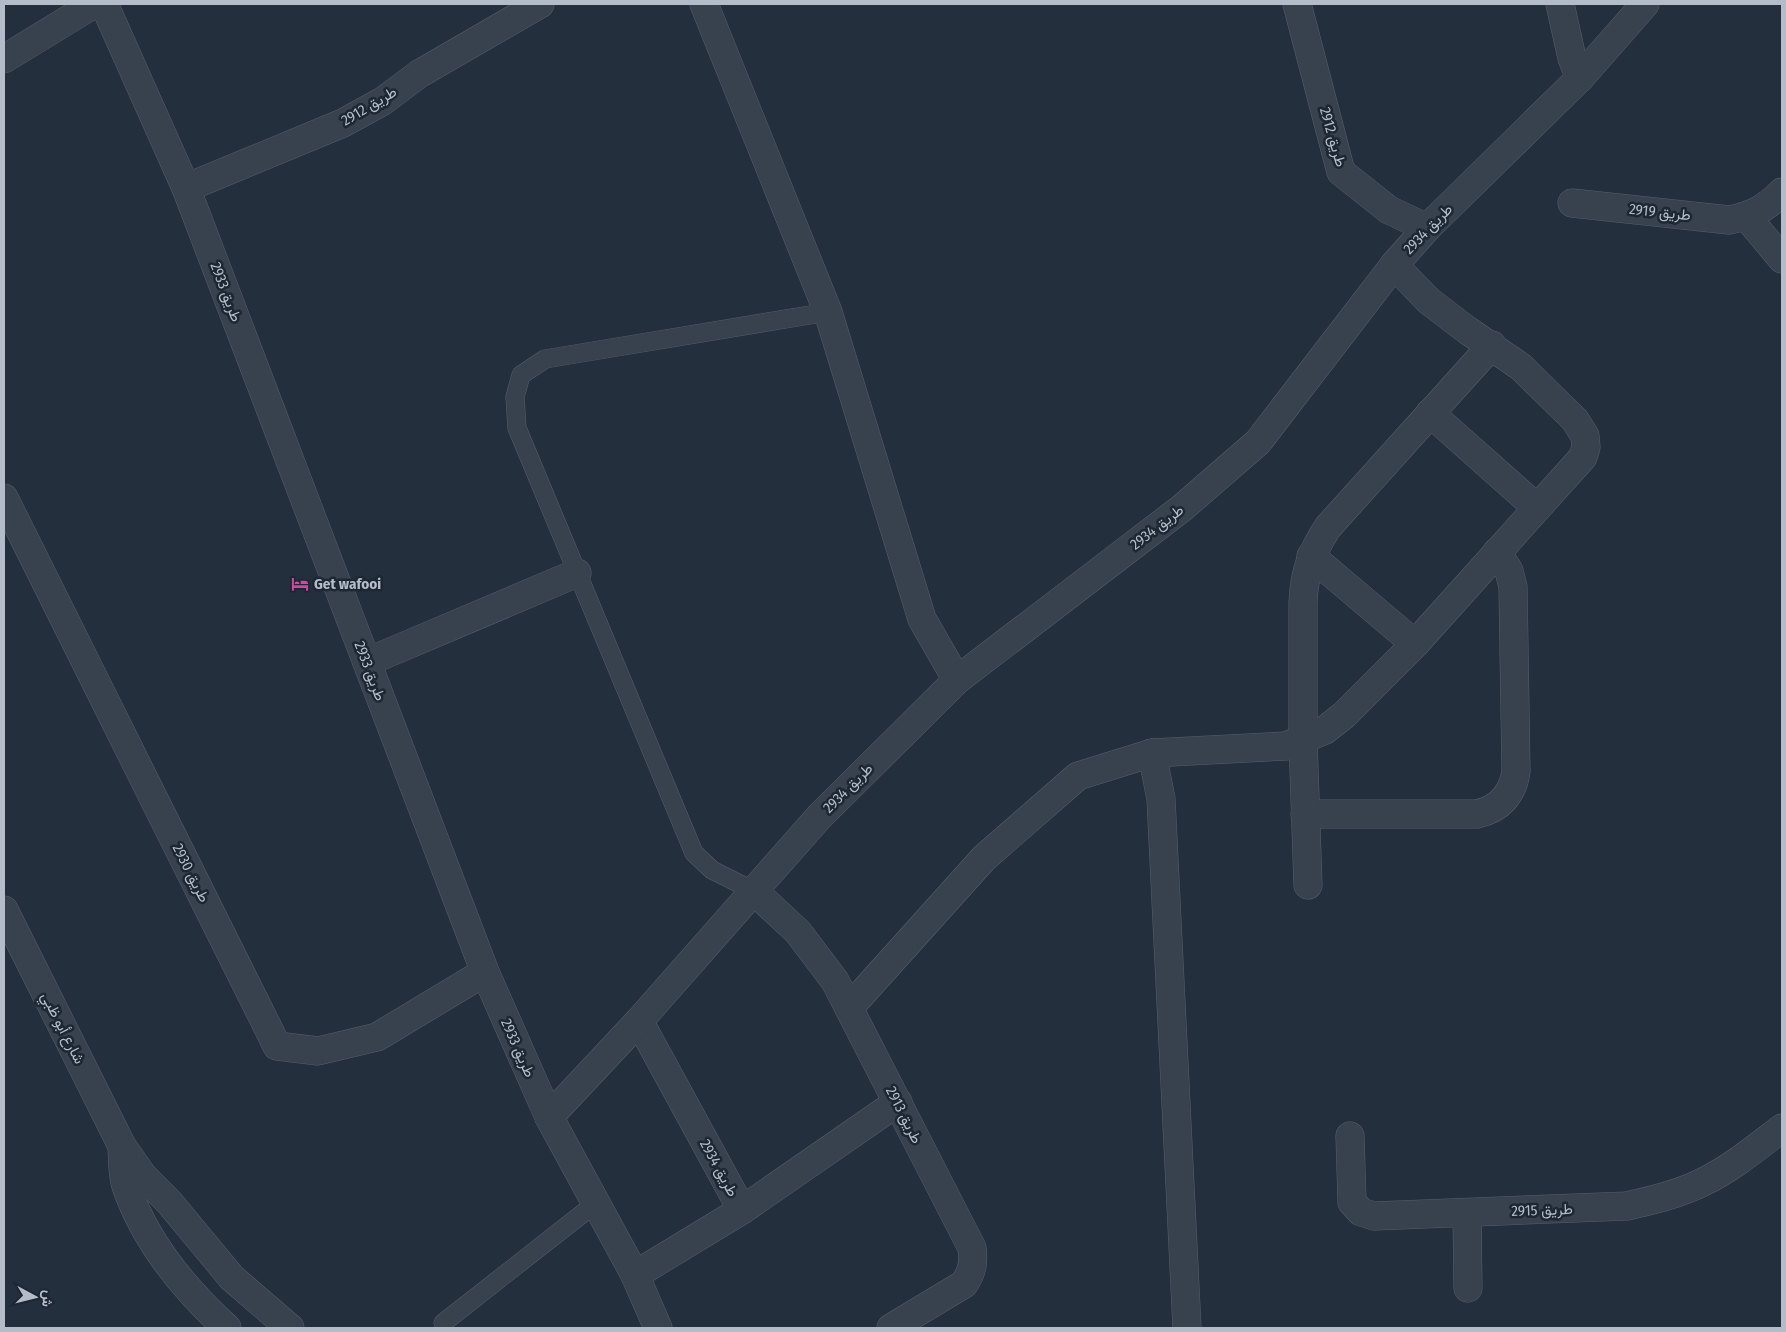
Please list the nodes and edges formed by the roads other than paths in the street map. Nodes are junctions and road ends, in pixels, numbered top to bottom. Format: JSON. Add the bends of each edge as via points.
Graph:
{"nodes":[{"id":1,"x":94,"y":4,"type":"edge"},
{"id":2,"x":104,"y":4,"type":"edge"},
{"id":3,"x":540,"y":4,"type":"edge"},
{"id":4,"x":704,"y":4,"type":"edge"},
{"id":5,"x":1297,"y":4,"type":"edge"},
{"id":6,"x":1560,"y":4,"type":"edge"},
{"id":7,"x":1644,"y":4,"type":"edge"},
{"id":8,"x":4,"y":59,"type":"edge"},
{"id":9,"x":1580,"y":78,"type":"junction"},
{"id":10,"x":186,"y":188,"type":"junction"},
{"id":11,"x":1782,"y":192,"type":"edge"},
{"id":12,"x":1572,"y":202,"type":"dead end"},
{"id":13,"x":1747,"y":217,"type":"junction"},
{"id":14,"x":1427,"y":228,"type":"junction"},
{"id":15,"x":1782,"y":259,"type":"edge"},
{"id":16,"x":1394,"y":265,"type":"junction"},
{"id":17,"x":828,"y":312,"type":"junction"},
{"id":18,"x":1492,"y":345,"type":"junction"},
{"id":19,"x":1430,"y":413,"type":"junction"},
{"id":20,"x":4,"y":498,"type":"edge"},
{"id":21,"x":1537,"y":508,"type":"junction"},
{"id":22,"x":1497,"y":552,"type":"junction"},
{"id":23,"x":1311,"y":556,"type":"junction"},
{"id":24,"x":577,"y":573,"type":"junction"},
{"id":25,"x":1415,"y":644,"type":"junction"},
{"id":26,"x":367,"y":662,"type":"junction"},
{"id":27,"x":957,"y":680,"type":"junction"},
{"id":28,"x":1303,"y":740,"type":"junction"},
{"id":29,"x":1152,"y":754,"type":"junction"},
{"id":30,"x":1305,"y":814,"type":"junction"},
{"id":31,"x":1308,"y":886,"type":"dead end"},
{"id":32,"x":754,"y":891,"type":"junction"},
{"id":33,"x":4,"y":910,"type":"edge"},
{"id":34,"x":485,"y":972,"type":"junction"},
{"id":35,"x":850,"y":1007,"type":"junction"},
{"id":36,"x":639,"y":1021,"type":"junction"},
{"id":37,"x":898,"y":1102,"type":"junction"},
{"id":38,"x":549,"y":1116,"type":"junction"},
{"id":39,"x":1782,"y":1128,"type":"edge"},
{"id":40,"x":1350,"y":1136,"type":"dead end"},
{"id":41,"x":122,"y":1146,"type":"junction"},
{"id":42,"x":596,"y":1202,"type":"junction"},
{"id":43,"x":742,"y":1210,"type":"junction"},
{"id":44,"x":1467,"y":1213,"type":"junction"},
{"id":45,"x":635,"y":1275,"type":"junction"},
{"id":46,"x":1468,"y":1288,"type":"dead end"},
{"id":47,"x":443,"y":1323,"type":"dead end"},
{"id":48,"x":227,"y":1328,"type":"edge"},
{"id":49,"x":290,"y":1328,"type":"edge"},
{"id":50,"x":658,"y":1328,"type":"edge"},
{"id":51,"x":890,"y":1328,"type":"edge"},
{"id":52,"x":1188,"y":1328,"type":"edge"}],
"edges":[{"from":1,"to":8,"type":"street"},
{"from":2,"to":10,"type":"street","name":"طريق 2933"},
{"from":3,"to":10,"type":"street","name":"طريق 2912","via":[[418,74],[382,101],[343,123]]},
{"from":4,"to":17,"type":"street"},
{"from":5,"to":14,"type":"street","name":"طريق 2912","via":[[1341,172],[1389,210]]},
{"from":6,"to":9,"type":"street","via":[[1572,58]]},
{"from":7,"to":9,"type":"street","name":"طريق 2934"},
{"from":9,"to":14,"type":"street","name":"طريق 2934"},
{"from":10,"to":26,"type":"street","name":"طريق 2933"},
{"from":11,"to":13,"type":"street","name":"طريق 2919","via":[[1762,210]]},
{"from":12,"to":13,"type":"street","name":"طريق 2919","via":[[1729,220]]},
{"from":13,"to":15,"type":"street"},
{"from":14,"to":16,"type":"street","name":"طريق 2934"},
{"from":16,"to":18,"type":"street","via":[[1429,301]]},
{"from":16,"to":27,"type":"street","name":"طريق 2934","via":[[1258,442],[1182,508]]},
{"from":17,"to":24,"type":"lane","via":[[545,359],[521,375],[515,397],[516,428]]},
{"from":17,"to":27,"type":"street","via":[[922,619]]},
{"from":18,"to":19,"type":"street"},
{"from":18,"to":21,"type":"street","via":[[1521,367],[1581,427],[1585,436],[1586,446],[1580,462]]},
{"from":19,"to":21,"type":"street"},
{"from":19,"to":23,"type":"street","via":[[1328,527]]},
{"from":20,"to":34,"type":"street","name":"طريق 2930","via":[[277,1046],[318,1051],[377,1037]]},
{"from":21,"to":22,"type":"street"},
{"from":22,"to":25,"type":"street"},
{"from":22,"to":30,"type":"street","via":[[1509,571],[1514,607],[1516,771],[1511,791],[1497,807],[1476,814]]},
{"from":23,"to":25,"type":"street"},
{"from":23,"to":28,"type":"street","via":[[1303,602]]},
{"from":24,"to":26,"type":"street"},
{"from":24,"to":32,"type":"lane","via":[[694,853],[712,870]]},
{"from":25,"to":28,"type":"street","via":[[1344,715],[1325,730]]},
{"from":26,"to":34,"type":"street","name":"طريق 2933"},
{"from":27,"to":32,"type":"street","name":"طريق 2934","via":[[819,817]]},
{"from":28,"to":29,"type":"street","via":[[1268,748]]},
{"from":28,"to":30,"type":"street"},
{"from":29,"to":35,"type":"street","via":[[1078,776],[984,858]]},
{"from":29,"to":52,"type":"street","via":[[1161,799]]},
{"from":30,"to":31,"type":"street"},
{"from":32,"to":35,"type":"street","name":"طريق 2913","via":[[777,910],[818,955]]},
{"from":32,"to":36,"type":"street","name":"طريق 2934"},
{"from":33,"to":41,"type":"street","name":"شارع أبو ظبي"},
{"from":34,"to":38,"type":"street","name":"طريق 2933"},
{"from":35,"to":37,"type":"street","name":"طريق 2913"},
{"from":36,"to":38,"type":"street","name":"طريق 2934"},
{"from":36,"to":43,"type":"street","name":"طريق 2934"},
{"from":37,"to":43,"type":"street"},
{"from":37,"to":51,"type":"street","name":"طريق 2913","via":[[972,1248],[973,1261],[971,1273],[964,1284]]},
{"from":38,"to":42,"type":"street","name":"طريق 2933"},
{"from":39,"to":44,"type":"street","name":"طريق 2915","via":[[1732,1166],[1667,1197],[1627,1206]]},
{"from":40,"to":44,"type":"street","name":"طريق 2915","via":[[1352,1202],[1360,1212],[1374,1216]]},
{"from":41,"to":48,"type":"street","name":"شارع أبو ظبي","via":[[125,1184],[155,1244],[194,1296]]},
{"from":41,"to":49,"type":"street","name":"شارع أبو ظبي","via":[[143,1176],[232,1278]]},
{"from":42,"to":45,"type":"street","name":"طريق 2933"},
{"from":42,"to":47,"type":"lane"},
{"from":43,"to":45,"type":"street"},
{"from":44,"to":46,"type":"street"},
{"from":45,"to":50,"type":"street","name":"طريق 2933"}]}
